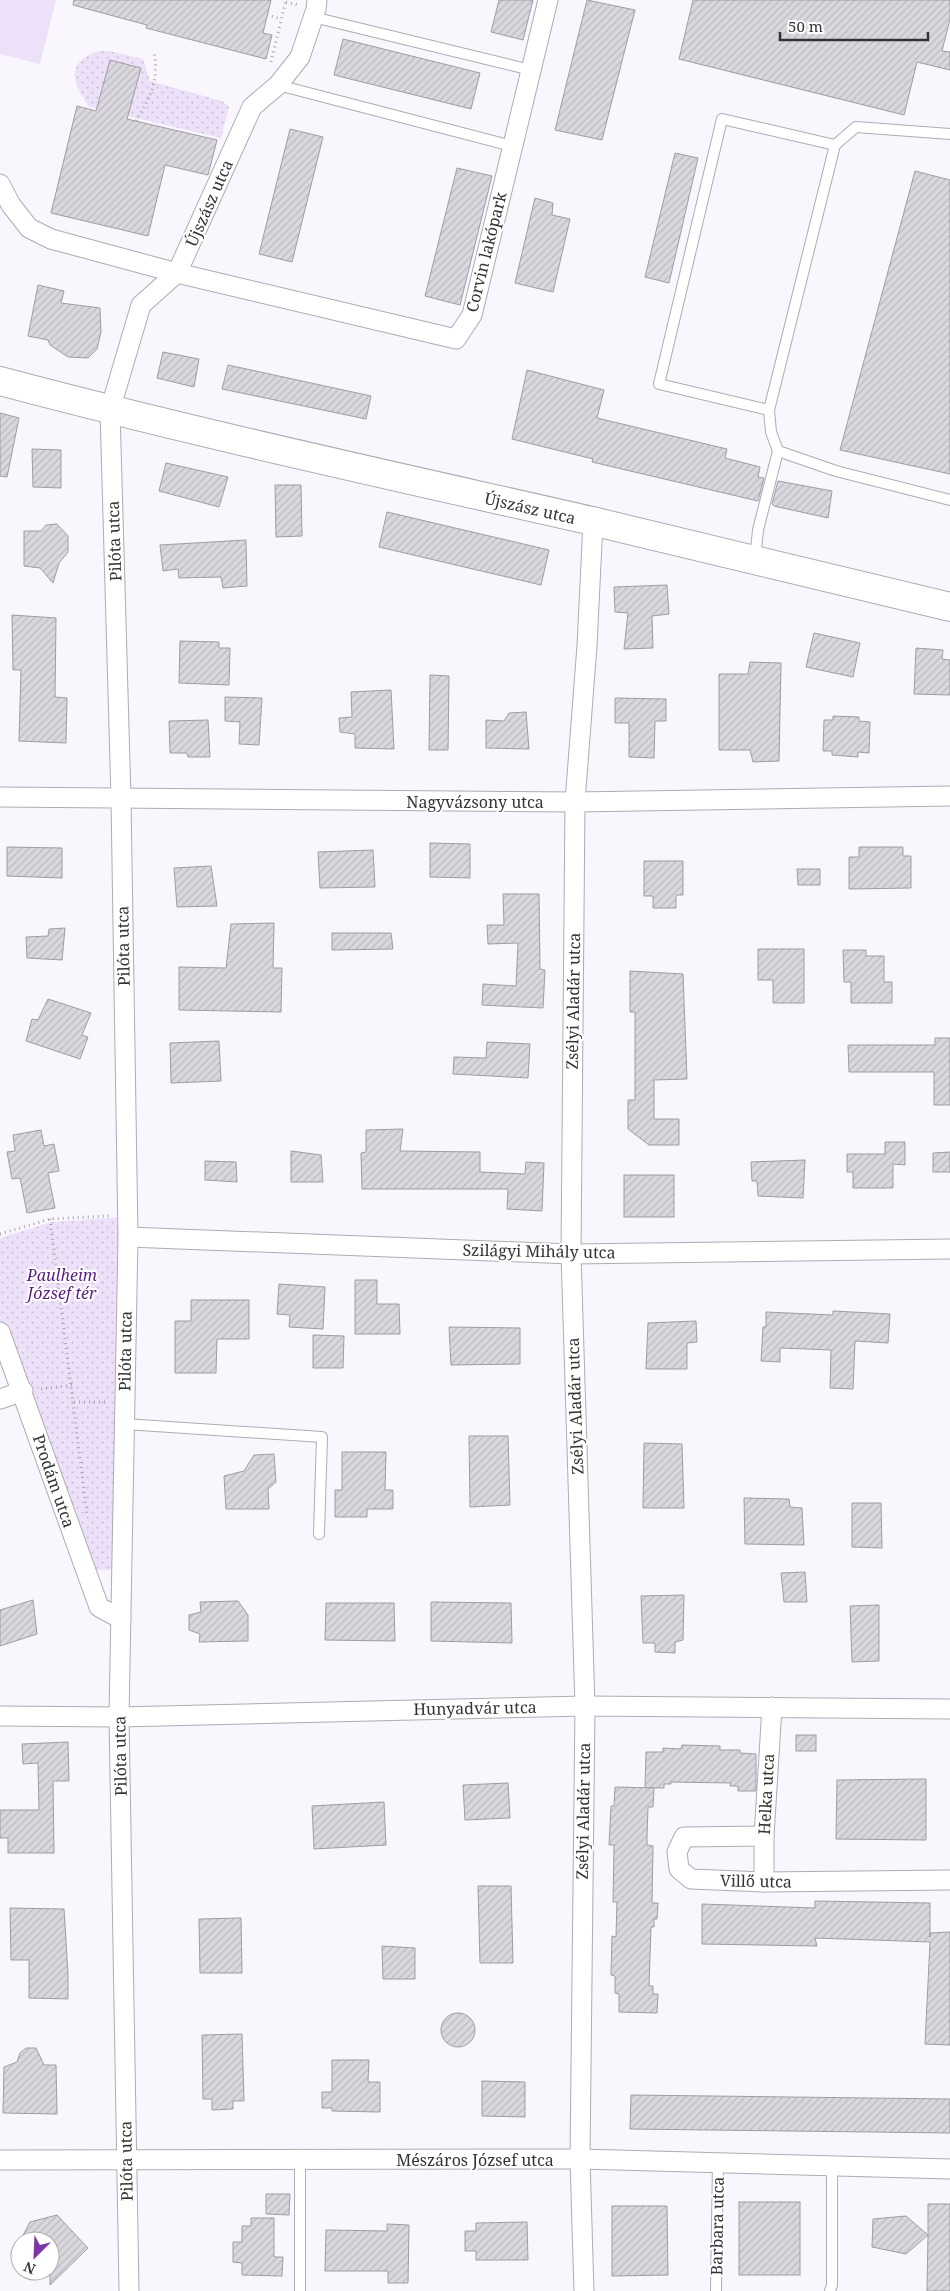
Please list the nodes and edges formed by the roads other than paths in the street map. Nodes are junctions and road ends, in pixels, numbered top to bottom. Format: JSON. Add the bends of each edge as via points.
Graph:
{"nodes":[{"id":1,"x":548,"y":0,"type":"edge"},
{"id":2,"x":315,"y":8,"type":"edge"},
{"id":3,"x":531,"y":70,"type":"junction"},
{"id":4,"x":278,"y":85,"type":"junction"},
{"id":5,"x":950,"y":134,"type":"edge"},
{"id":6,"x":835,"y":145,"type":"junction"},
{"id":7,"x":512,"y":146,"type":"junction"},
{"id":8,"x":0,"y":184,"type":"edge"},
{"id":9,"x":177,"y":273,"type":"junction"},
{"id":10,"x":0,"y":381,"type":"edge"},
{"id":11,"x":110,"y":410,"type":"junction"},
{"id":12,"x":769,"y":410,"type":"junction"},
{"id":13,"x":778,"y":451,"type":"junction"},
{"id":14,"x":950,"y":500,"type":"edge"},
{"id":15,"x":593,"y":522,"type":"junction"},
{"id":16,"x":755,"y":560,"type":"junction"},
{"id":17,"x":950,"y":607,"type":"edge"},
{"id":18,"x":950,"y":796,"type":"edge"},
{"id":19,"x":0,"y":797,"type":"edge"},
{"id":20,"x":121,"y":799,"type":"junction"},
{"id":21,"x":575,"y":802,"type":"junction"},
{"id":22,"x":128,"y":1237,"type":"junction"},
{"id":23,"x":950,"y":1249,"type":"edge"},
{"id":24,"x":571,"y":1254,"type":"junction"},
{"id":25,"x":0,"y":1332,"type":"edge"},
{"id":26,"x":23,"y":1391,"type":"junction"},
{"id":27,"x":0,"y":1399,"type":"edge"},
{"id":28,"x":125,"y":1424,"type":"junction"},
{"id":29,"x":319,"y":1534,"type":"dead end"},
{"id":30,"x":121,"y":1619,"type":"junction"},
{"id":31,"x":584,"y":1706,"type":"junction"},
{"id":32,"x":772,"y":1708,"type":"junction"},
{"id":33,"x":950,"y":1709,"type":"edge"},
{"id":34,"x":0,"y":1716,"type":"edge"},
{"id":35,"x":119,"y":1717,"type":"junction"},
{"id":36,"x":764,"y":1836,"type":"junction"},
{"id":37,"x":950,"y":1880,"type":"edge"},
{"id":38,"x":764,"y":1882,"type":"junction"},
{"id":39,"x":125,"y":2158,"type":"junction"},
{"id":40,"x":580,"y":2159,"type":"junction"},
{"id":41,"x":0,"y":2160,"type":"edge"},
{"id":42,"x":300,"y":2160,"type":"junction"},
{"id":43,"x":718,"y":2162,"type":"junction"},
{"id":44,"x":832,"y":2166,"type":"junction"},
{"id":45,"x":950,"y":2169,"type":"edge"},
{"id":46,"x":129,"y":2291,"type":"edge"},
{"id":47,"x":300,"y":2291,"type":"edge"},
{"id":48,"x":584,"y":2291,"type":"edge"},
{"id":49,"x":716,"y":2291,"type":"edge"},
{"id":50,"x":830,"y":2291,"type":"edge"}],
"edges":[{"from":1,"to":3,"type":"street","name":"Corvin lakópark"},
{"from":2,"to":3,"type":"lane"},
{"from":2,"to":4,"type":"street","name":"Újszász utca","via":[[300,57]]},
{"from":3,"to":7,"type":"street","name":"Corvin lakópark"},
{"from":4,"to":7,"type":"lane"},
{"from":4,"to":9,"type":"street","name":"Újszász utca","via":[[252,107]]},
{"from":5,"to":6,"type":"lane","via":[[856,127]]},
{"from":6,"to":12,"type":"lane"},
{"from":6,"to":12,"type":"lane","via":[[722,119],[658,384]]},
{"from":7,"to":9,"type":"street","name":"Corvin lakópark","via":[[472,315],[456,339]]},
{"from":8,"to":9,"type":"street","via":[[29,228],[51,239]]},
{"from":9,"to":11,"type":"street","name":"Újszász utca","via":[[141,305]]},
{"from":10,"to":11,"type":"street","name":"Újszász utca"},
{"from":11,"to":15,"type":"street","name":"Újszász utca"},
{"from":11,"to":20,"type":"street","name":"Pilóta utca"},
{"from":12,"to":13,"type":"lane","via":[[770,432]]},
{"from":13,"to":14,"type":"lane","via":[[836,471]]},
{"from":13,"to":16,"type":"lane","via":[[758,530]]},
{"from":15,"to":16,"type":"street","name":"Újszász utca"},
{"from":15,"to":21,"type":"street","name":"Zsélyi Aladár utca"},
{"from":16,"to":17,"type":"street","name":"Újszász utca"},
{"from":18,"to":21,"type":"street","name":"Nagyvázsony utca"},
{"from":19,"to":20,"type":"street","name":"Nagyvázsony utca"},
{"from":20,"to":21,"type":"street","name":"Nagyvázsony utca"},
{"from":20,"to":22,"type":"street","name":"Pilóta utca"},
{"from":21,"to":24,"type":"street","name":"Zsélyi Aladár utca"},
{"from":22,"to":24,"type":"street","name":"Szilágyi Mihály utca"},
{"from":22,"to":28,"type":"street","name":"Pilóta utca"},
{"from":23,"to":24,"type":"street","name":"Szilágyi Mihály utca"},
{"from":24,"to":31,"type":"street","name":"Zsélyi Aladár utca"},
{"from":25,"to":26,"type":"street","name":"Prodám utca"},
{"from":26,"to":27,"type":"street"},
{"from":26,"to":30,"type":"street","name":"Prodám utca","via":[[98,1607]]},
{"from":28,"to":29,"type":"lane","via":[[322,1437]]},
{"from":28,"to":30,"type":"street","name":"Pilóta utca"},
{"from":30,"to":35,"type":"street","name":"Pilóta utca"},
{"from":31,"to":32,"type":"street","name":"Hunyadvár utca"},
{"from":31,"to":35,"type":"street","name":"Hunyadvár utca"},
{"from":31,"to":40,"type":"street","name":"Zsélyi Aladár utca"},
{"from":32,"to":33,"type":"street","name":"Hunyadvár utca"},
{"from":32,"to":36,"type":"street","name":"Helka utca"},
{"from":34,"to":35,"type":"street","name":"Hunyadvár utca"},
{"from":35,"to":39,"type":"street","name":"Pilóta utca"},
{"from":36,"to":38,"type":"street","name":"Helka utca"},
{"from":36,"to":38,"type":"street","name":"Villő utca","via":[[684,1837],[677,1852],[678,1869],[691,1879]]},
{"from":37,"to":38,"type":"street","name":"Villő utca"},
{"from":39,"to":41,"type":"street","name":"Mészáros József utca"},
{"from":39,"to":42,"type":"street","name":"Mészáros József utca"},
{"from":39,"to":46,"type":"street","name":"Pilóta utca"},
{"from":40,"to":42,"type":"street","name":"Mészáros József utca"},
{"from":40,"to":43,"type":"street","name":"Mészáros József utca"},
{"from":40,"to":48,"type":"street","name":"Zsélyi Aladár utca"},
{"from":42,"to":47,"type":"lane"},
{"from":43,"to":44,"type":"street","name":"Mészáros József utca"},
{"from":43,"to":49,"type":"lane","name":"Barbara utca"},
{"from":44,"to":45,"type":"street","name":"Mészáros József utca"},
{"from":44,"to":50,"type":"lane"}]}
